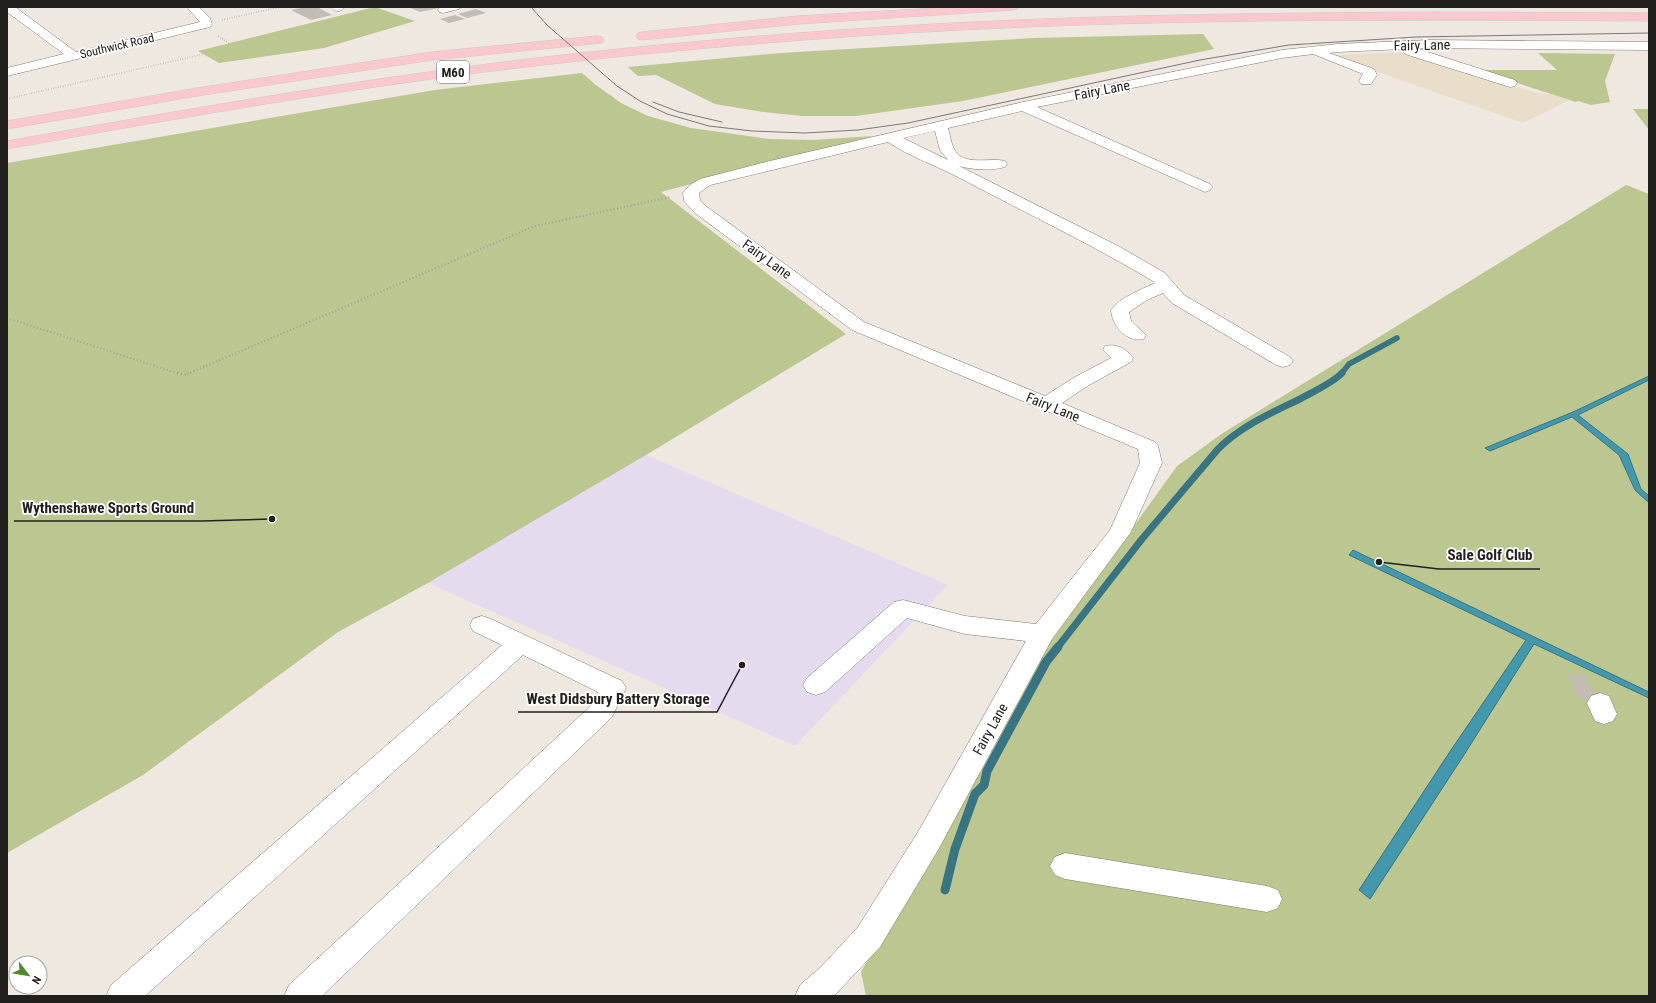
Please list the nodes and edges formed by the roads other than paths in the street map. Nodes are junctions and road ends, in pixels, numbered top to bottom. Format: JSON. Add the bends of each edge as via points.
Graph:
{"nodes":[{"id":1,"x":8,"y":7,"type":"edge"},
{"id":2,"x":193,"y":7,"type":"edge"},
{"id":3,"x":455,"y":7,"type":"edge"},
{"id":4,"x":1013,"y":7,"type":"edge"},
{"id":5,"x":442,"y":10,"type":"dead end"},
{"id":6,"x":1649,"y":17,"type":"edge"},
{"id":7,"x":629,"y":37,"type":"dead end"},
{"id":8,"x":613,"y":39,"type":"dead end"},
{"id":9,"x":1402,"y":46,"type":"junction"},
{"id":10,"x":1649,"y":46,"type":"edge"},
{"id":11,"x":1313,"y":51,"type":"junction"},
{"id":12,"x":74,"y":56,"type":"junction"},
{"id":13,"x":7,"y":72,"type":"edge"},
{"id":14,"x":1366,"y":80,"type":"dead end"},
{"id":15,"x":1510,"y":83,"type":"dead end"},
{"id":16,"x":1023,"y":106,"type":"junction"},
{"id":17,"x":7,"y":125,"type":"edge"},
{"id":18,"x":940,"y":126,"type":"junction"},
{"id":19,"x":891,"y":137,"type":"junction"},
{"id":20,"x":7,"y":145,"type":"edge"},
{"id":21,"x":1000,"y":164,"type":"dead end"},
{"id":22,"x":1205,"y":187,"type":"dead end"},
{"id":23,"x":1166,"y":285,"type":"junction"},
{"id":24,"x":1137,"y":335,"type":"dead end"},
{"id":25,"x":1112,"y":350,"type":"dead end"},
{"id":26,"x":1283,"y":361,"type":"dead end"},
{"id":27,"x":1047,"y":404,"type":"junction"},
{"id":28,"x":482,"y":625,"type":"dead end"},
{"id":29,"x":1042,"y":634,"type":"junction"},
{"id":30,"x":520,"y":644,"type":"junction"},
{"id":31,"x":816,"y":685,"type":"dead end"},
{"id":32,"x":1065,"y":866,"type":"dead end"},
{"id":33,"x":1268,"y":900,"type":"dead end"},
{"id":34,"x":122,"y":996,"type":"edge"},
{"id":35,"x":300,"y":996,"type":"edge"},
{"id":36,"x":811,"y":996,"type":"edge"}],
"edges":[{"from":1,"to":12,"type":"street"},
{"from":2,"to":12,"type":"street","name":"Southwick Road","via":[[206,20],[206,24]]},
{"from":3,"to":5,"type":"street"},
{"from":4,"to":7,"type":"highway","via":[[798,20]]},
{"from":6,"to":20,"type":"highway","number":"M60","via":[[1188,18],[1006,24],[806,36],[601,55],[432,75],[192,112]]},
{"from":8,"to":17,"type":"highway","number":"M60","via":[[425,58],[196,92]]},
{"from":9,"to":10,"type":"street","name":"Fairy Lane","via":[[1624,52]]},
{"from":9,"to":11,"type":"street","name":"Fairy Lane"},
{"from":9,"to":15,"type":"street","via":[[1412,52]]},
{"from":11,"to":14,"type":"street","via":[[1369,72]]},
{"from":11,"to":16,"type":"street","name":"Fairy Lane","via":[[1282,54]]},
{"from":12,"to":13,"type":"street","name":"Southwick Road"},
{"from":16,"to":18,"type":"street","name":"Fairy Lane"},
{"from":16,"to":22,"type":"street"},
{"from":18,"to":19,"type":"street","name":"Fairy Lane"},
{"from":18,"to":21,"type":"street","via":[[948,152],[953,156],[969,165]]},
{"from":19,"to":23,"type":"street","via":[[1114,252],[1159,277]]},
{"from":19,"to":27,"type":"street","name":"Fairy Lane","via":[[705,182],[691,193],[692,201],[858,326]]},
{"from":23,"to":24,"type":"street","via":[[1141,296],[1120,310],[1123,325]]},
{"from":23,"to":26,"type":"street","via":[[1178,299]]},
{"from":25,"to":27,"type":"street","via":[[1124,358]]},
{"from":27,"to":29,"type":"street","name":"Fairy Lane","via":[[1148,446],[1151,463],[1120,532]]},
{"from":28,"to":30,"type":"street"},
{"from":29,"to":31,"type":"street","via":[[965,626],[904,608]]},
{"from":29,"to":36,"type":"street","name":"Fairy Lane","via":[[928,841],[869,937]]},
{"from":30,"to":34,"type":"street"},
{"from":30,"to":35,"type":"street","via":[[613,688],[604,710]]},
{"from":32,"to":33,"type":"street"}]}
